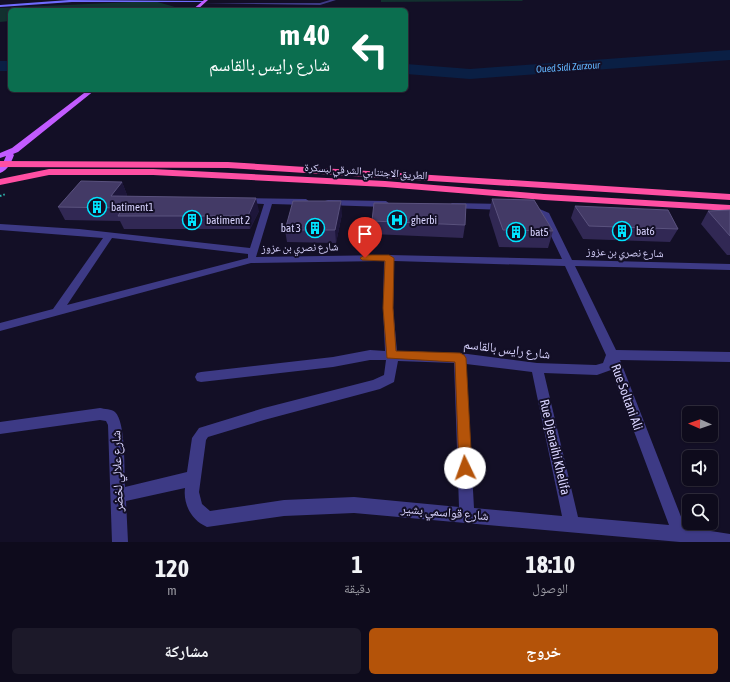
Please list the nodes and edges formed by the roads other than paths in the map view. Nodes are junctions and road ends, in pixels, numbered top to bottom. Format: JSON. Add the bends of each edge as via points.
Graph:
{"nodes":[{"id":1,"x":51,"y":0,"type":"edge"},
{"id":2,"x":334,"y":0,"type":"edge"},
{"id":3,"x":73,"y":1,"type":"edge"},
{"id":4,"x":204,"y":2,"type":"edge"},
{"id":5,"x":0,"y":4,"type":"edge"},
{"id":6,"x":89,"y":92,"type":"edge"},
{"id":7,"x":13,"y":151,"type":"junction"},
{"id":8,"x":0,"y":156,"type":"edge"},
{"id":9,"x":4,"y":164,"type":"edge"},
{"id":10,"x":0,"y":171,"type":"edge"},
{"id":11,"x":0,"y":182,"type":"edge"},
{"id":12,"x":730,"y":197,"type":"edge"},
{"id":13,"x":230,"y":200,"type":"edge"},
{"id":14,"x":270,"y":201,"type":"junction"},
{"id":15,"x":393,"y":204,"type":"edge"},
{"id":16,"x":440,"y":206,"type":"edge"},
{"id":17,"x":730,"y":208,"type":"edge"},
{"id":18,"x":0,"y":227,"type":"edge"},
{"id":19,"x":109,"y":236,"type":"junction"},
{"id":20,"x":252,"y":256,"type":"junction"},
{"id":21,"x":389,"y":258,"type":"junction"},
{"id":22,"x":569,"y":262,"type":"junction"},
{"id":23,"x":730,"y":267,"type":"edge"},
{"id":24,"x":58,"y":310,"type":"junction"},
{"id":25,"x":0,"y":327,"type":"edge"},
{"id":26,"x":391,"y":355,"type":"junction"},
{"id":27,"x":612,"y":355,"type":"junction"},
{"id":28,"x":730,"y":357,"type":"edge"},
{"id":29,"x":460,"y":358,"type":"junction"},
{"id":30,"x":537,"y":368,"type":"junction"},
{"id":31,"x":201,"y":377,"type":"dead end"},
{"id":32,"x":0,"y":428,"type":"edge"},
{"id":33,"x":195,"y":478,"type":"junction"},
{"id":34,"x":117,"y":496,"type":"junction"},
{"id":35,"x":467,"y":515,"type":"junction"},
{"id":36,"x":572,"y":525,"type":"junction"},
{"id":37,"x":680,"y":534,"type":"junction"},
{"id":38,"x":120,"y":542,"type":"edge"},
{"id":39,"x":730,"y":542,"type":"edge"}],
"edges":[{"from":1,"to":5,"type":"main road"},
{"from":2,"to":4,"type":"lane","via":[[320,4]]},
{"from":3,"to":4,"type":"main road"},
{"from":3,"to":5,"type":"main road"},
{"from":6,"to":7,"type":"main road"},
{"from":7,"to":8,"type":"main road"},
{"from":7,"to":9,"type":"main road"},
{"from":9,"to":10,"type":"main road"},
{"from":9,"to":12,"type":"highway","name":"الطريق الاجتنابي الشرقي لبسكرة","via":[[99,162],[227,165],[610,192]]},
{"from":11,"to":17,"type":"highway","name":"الطريق الاجتنابي الشرقي لبسكرة","via":[[49,172],[153,172]]},
{"from":13,"to":14,"type":"street"},
{"from":14,"to":15,"type":"street"},
{"from":14,"to":20,"type":"street"},
{"from":16,"to":22,"type":"street","name":"Rue Soltani Ali","via":[[538,210],[546,215]]},
{"from":18,"to":19,"type":"street"},
{"from":19,"to":20,"type":"street"},
{"from":19,"to":24,"type":"street"},
{"from":20,"to":21,"type":"street","name":"شارع نصري بن عزوز"},
{"from":20,"to":24,"type":"street","name":"شارع نصري بن عزوز"},
{"from":21,"to":22,"type":"street","name":"شارع نصري بن عزوز"},
{"from":21,"to":26,"type":"street","name":"شارع قواسمي بشير","via":[[388,308]]},
{"from":22,"to":23,"type":"street","name":"شارع نصري بن عزوز"},
{"from":22,"to":27,"type":"street","name":"Rue Soltani Ali"},
{"from":24,"to":25,"type":"street","name":"شارع نصري بن عزوز"},
{"from":26,"to":29,"type":"street","name":"شارع رايس بالقاسم"},
{"from":26,"to":31,"type":"street","name":"شارع رايس بالقاسم","via":[[370,355],[326,363]]},
{"from":26,"to":33,"type":"street","name":"شارع قواسمي بشير","via":[[392,373],[384,382],[204,432],[199,438]]},
{"from":27,"to":28,"type":"street"},
{"from":27,"to":30,"type":"street","name":"شارع رايس بالقاسم","via":[[607,366],[597,370]]},
{"from":27,"to":37,"type":"street","name":"Rue Soltani Ali"},
{"from":29,"to":30,"type":"street","name":"شارع رايس بالقاسم"},
{"from":29,"to":35,"type":"street"},
{"from":30,"to":36,"type":"street","name":"Rue Djenaihi Khelifa"},
{"from":32,"to":34,"type":"street","name":"شارع علالي لخضر","via":[[100,414],[110,416],[115,424]]},
{"from":33,"to":34,"type":"street"},
{"from":33,"to":35,"type":"street","name":"شارع قواسمي بشير","via":[[192,492],[196,508],[207,519],[284,508],[354,504]]},
{"from":34,"to":38,"type":"street","name":"شارع علالي لخضر"},
{"from":35,"to":36,"type":"street","name":"شارع قواسمي بشير"},
{"from":36,"to":37,"type":"street","name":"شارع قواسمي بشير"},
{"from":37,"to":39,"type":"street","name":"شارع قواسمي بشير"}]}
